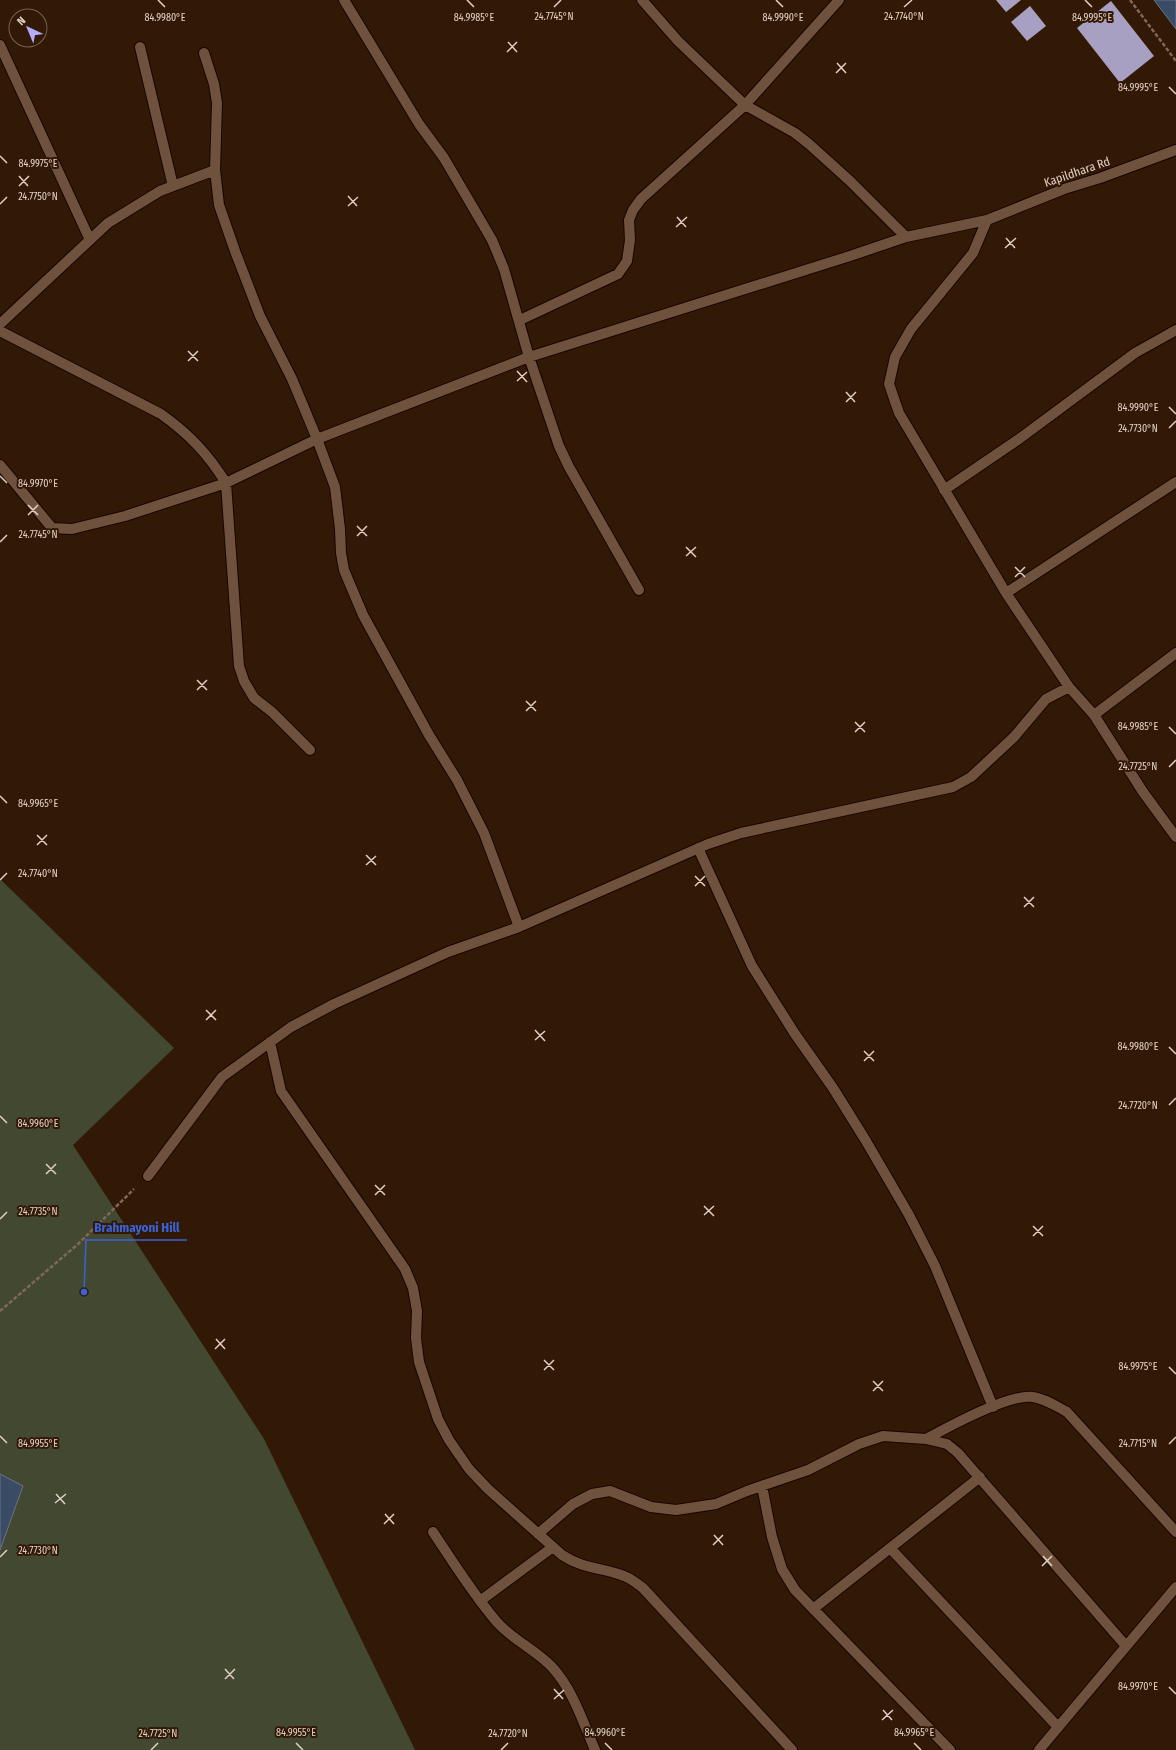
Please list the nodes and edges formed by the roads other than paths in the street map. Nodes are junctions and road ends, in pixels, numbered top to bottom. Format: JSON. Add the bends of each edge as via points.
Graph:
{"nodes":[{"id":1,"x":344,"y":0,"type":"edge"},
{"id":2,"x":642,"y":0,"type":"edge"},
{"id":3,"x":839,"y":0,"type":"edge"},
{"id":4,"x":0,"y":45,"type":"edge"},
{"id":5,"x":140,"y":47,"type":"dead end"},
{"id":6,"x":204,"y":53,"type":"dead end"},
{"id":7,"x":745,"y":105,"type":"junction"},
{"id":8,"x":1176,"y":150,"type":"edge"},
{"id":9,"x":215,"y":170,"type":"junction"},
{"id":10,"x":172,"y":186,"type":"junction"},
{"id":11,"x":986,"y":220,"type":"junction"},
{"id":12,"x":906,"y":237,"type":"junction"},
{"id":13,"x":90,"y":240,"type":"junction"},
{"id":14,"x":520,"y":320,"type":"junction"},
{"id":15,"x":0,"y":324,"type":"edge"},
{"id":16,"x":1176,"y":330,"type":"edge"},
{"id":17,"x":0,"y":331,"type":"edge"},
{"id":18,"x":529,"y":357,"type":"junction"},
{"id":19,"x":317,"y":439,"type":"junction"},
{"id":20,"x":0,"y":465,"type":"edge"},
{"id":21,"x":1176,"y":482,"type":"edge"},
{"id":22,"x":226,"y":483,"type":"junction"},
{"id":23,"x":944,"y":490,"type":"junction"},
{"id":24,"x":639,"y":590,"type":"dead end"},
{"id":25,"x":1006,"y":593,"type":"junction"},
{"id":26,"x":1176,"y":652,"type":"edge"},
{"id":27,"x":1069,"y":687,"type":"junction"},
{"id":28,"x":1094,"y":715,"type":"junction"},
{"id":29,"x":310,"y":750,"type":"dead end"},
{"id":30,"x":1176,"y":837,"type":"edge"},
{"id":31,"x":698,"y":848,"type":"junction"},
{"id":32,"x":519,"y":927,"type":"junction"},
{"id":33,"x":270,"y":1042,"type":"junction"},
{"id":34,"x":148,"y":1176,"type":"road end"},
{"id":35,"x":993,"y":1407,"type":"junction"},
{"id":36,"x":926,"y":1439,"type":"junction"},
{"id":37,"x":980,"y":1477,"type":"junction"},
{"id":38,"x":762,"y":1486,"type":"junction"},
{"id":39,"x":433,"y":1532,"type":"dead end"},
{"id":40,"x":1176,"y":1532,"type":"edge"},
{"id":41,"x":538,"y":1534,"type":"junction"},
{"id":42,"x":553,"y":1547,"type":"junction"},
{"id":43,"x":890,"y":1548,"type":"junction"},
{"id":44,"x":1176,"y":1587,"type":"edge"},
{"id":45,"x":480,"y":1601,"type":"junction"},
{"id":46,"x":813,"y":1608,"type":"junction"},
{"id":47,"x":1126,"y":1646,"type":"junction"},
{"id":48,"x":1058,"y":1727,"type":"junction"},
{"id":49,"x":595,"y":1750,"type":"edge"},
{"id":50,"x":792,"y":1750,"type":"edge"},
{"id":51,"x":950,"y":1750,"type":"edge"},
{"id":52,"x":1039,"y":1750,"type":"edge"}],
"edges":[{"from":1,"to":14,"type":"street","via":[[419,124],[444,158],[492,240]]},
{"from":2,"to":7,"type":"street","via":[[678,41]]},
{"from":3,"to":7,"type":"street"},
{"from":4,"to":13,"type":"street"},
{"from":5,"to":10,"type":"street"},
{"from":6,"to":9,"type":"street","via":[[214,84],[216,103]]},
{"from":7,"to":12,"type":"street","via":[[795,133],[809,144]]},
{"from":7,"to":14,"type":"street","via":[[641,199],[629,220],[627,261],[618,274]]},
{"from":8,"to":11,"type":"street","name":"Kapildhara Rd","via":[[1064,189]]},
{"from":9,"to":10,"type":"street"},
{"from":9,"to":19,"type":"street","via":[[219,204],[235,251],[260,316],[292,380]]},
{"from":10,"to":13,"type":"street","via":[[108,222]]},
{"from":11,"to":12,"type":"street","name":"Kapildhara Rd"},
{"from":11,"to":23,"type":"street","via":[[973,253],[911,329],[896,357],[889,384],[899,413]]},
{"from":12,"to":18,"type":"street","name":"Kapildhara Rd"},
{"from":13,"to":15,"type":"street"},
{"from":14,"to":18,"type":"street"},
{"from":16,"to":23,"type":"street","via":[[1135,353],[1025,435]]},
{"from":17,"to":22,"type":"street","via":[[162,414],[200,446]]},
{"from":18,"to":19,"type":"street","name":"Kapildhara Rd"},
{"from":18,"to":24,"type":"street","via":[[553,429],[569,467]]},
{"from":19,"to":22,"type":"street","name":"Kapildhara Rd"},
{"from":19,"to":32,"type":"street","via":[[335,487],[341,553],[353,594],[484,833]]},
{"from":20,"to":22,"type":"street","name":"Kapildhara Rd","via":[[52,528],[72,529],[125,516]]},
{"from":21,"to":25,"type":"street"},
{"from":22,"to":29,"type":"street","via":[[239,666],[254,698]]},
{"from":23,"to":25,"type":"street"},
{"from":25,"to":27,"type":"street"},
{"from":26,"to":28,"type":"street"},
{"from":27,"to":28,"type":"street"},
{"from":27,"to":31,"type":"street","via":[[1046,699],[1014,737],[971,777],[954,786],[741,833]]},
{"from":28,"to":30,"type":"street","via":[[1143,792]]},
{"from":31,"to":32,"type":"street"},
{"from":31,"to":35,"type":"street","via":[[752,966],[833,1088],[909,1215],[935,1266]]},
{"from":32,"to":33,"type":"street","via":[[448,952],[334,1004],[291,1027]]},
{"from":33,"to":34,"type":"street","via":[[222,1077]]},
{"from":33,"to":41,"type":"street","via":[[281,1090],[405,1269],[413,1288],[417,1311],[416,1338],[419,1362],[438,1419],[449,1440],[469,1469]]},
{"from":35,"to":36,"type":"street"},
{"from":35,"to":40,"type":"street","via":[[1032,1397],[1050,1402],[1066,1412]]},
{"from":36,"to":37,"type":"street","via":[[947,1444]]},
{"from":36,"to":38,"type":"street","via":[[883,1436],[859,1444],[808,1470]]},
{"from":37,"to":43,"type":"street"},
{"from":37,"to":47,"type":"street"},
{"from":38,"to":41,"type":"street","via":[[716,1504],[676,1510],[651,1506],[610,1491],[592,1494],[573,1504]]},
{"from":38,"to":46,"type":"street","via":[[772,1538],[782,1569],[795,1590]]},
{"from":39,"to":45,"type":"street"},
{"from":41,"to":42,"type":"street"},
{"from":42,"to":45,"type":"street"},
{"from":42,"to":50,"type":"street","via":[[574,1562],[626,1576],[643,1588]]},
{"from":43,"to":46,"type":"street"},
{"from":43,"to":48,"type":"street"},
{"from":44,"to":47,"type":"street"},
{"from":45,"to":49,"type":"street","via":[[497,1622],[552,1667],[575,1703]]},
{"from":46,"to":51,"type":"street"},
{"from":47,"to":48,"type":"street"},
{"from":48,"to":52,"type":"street"}]}
